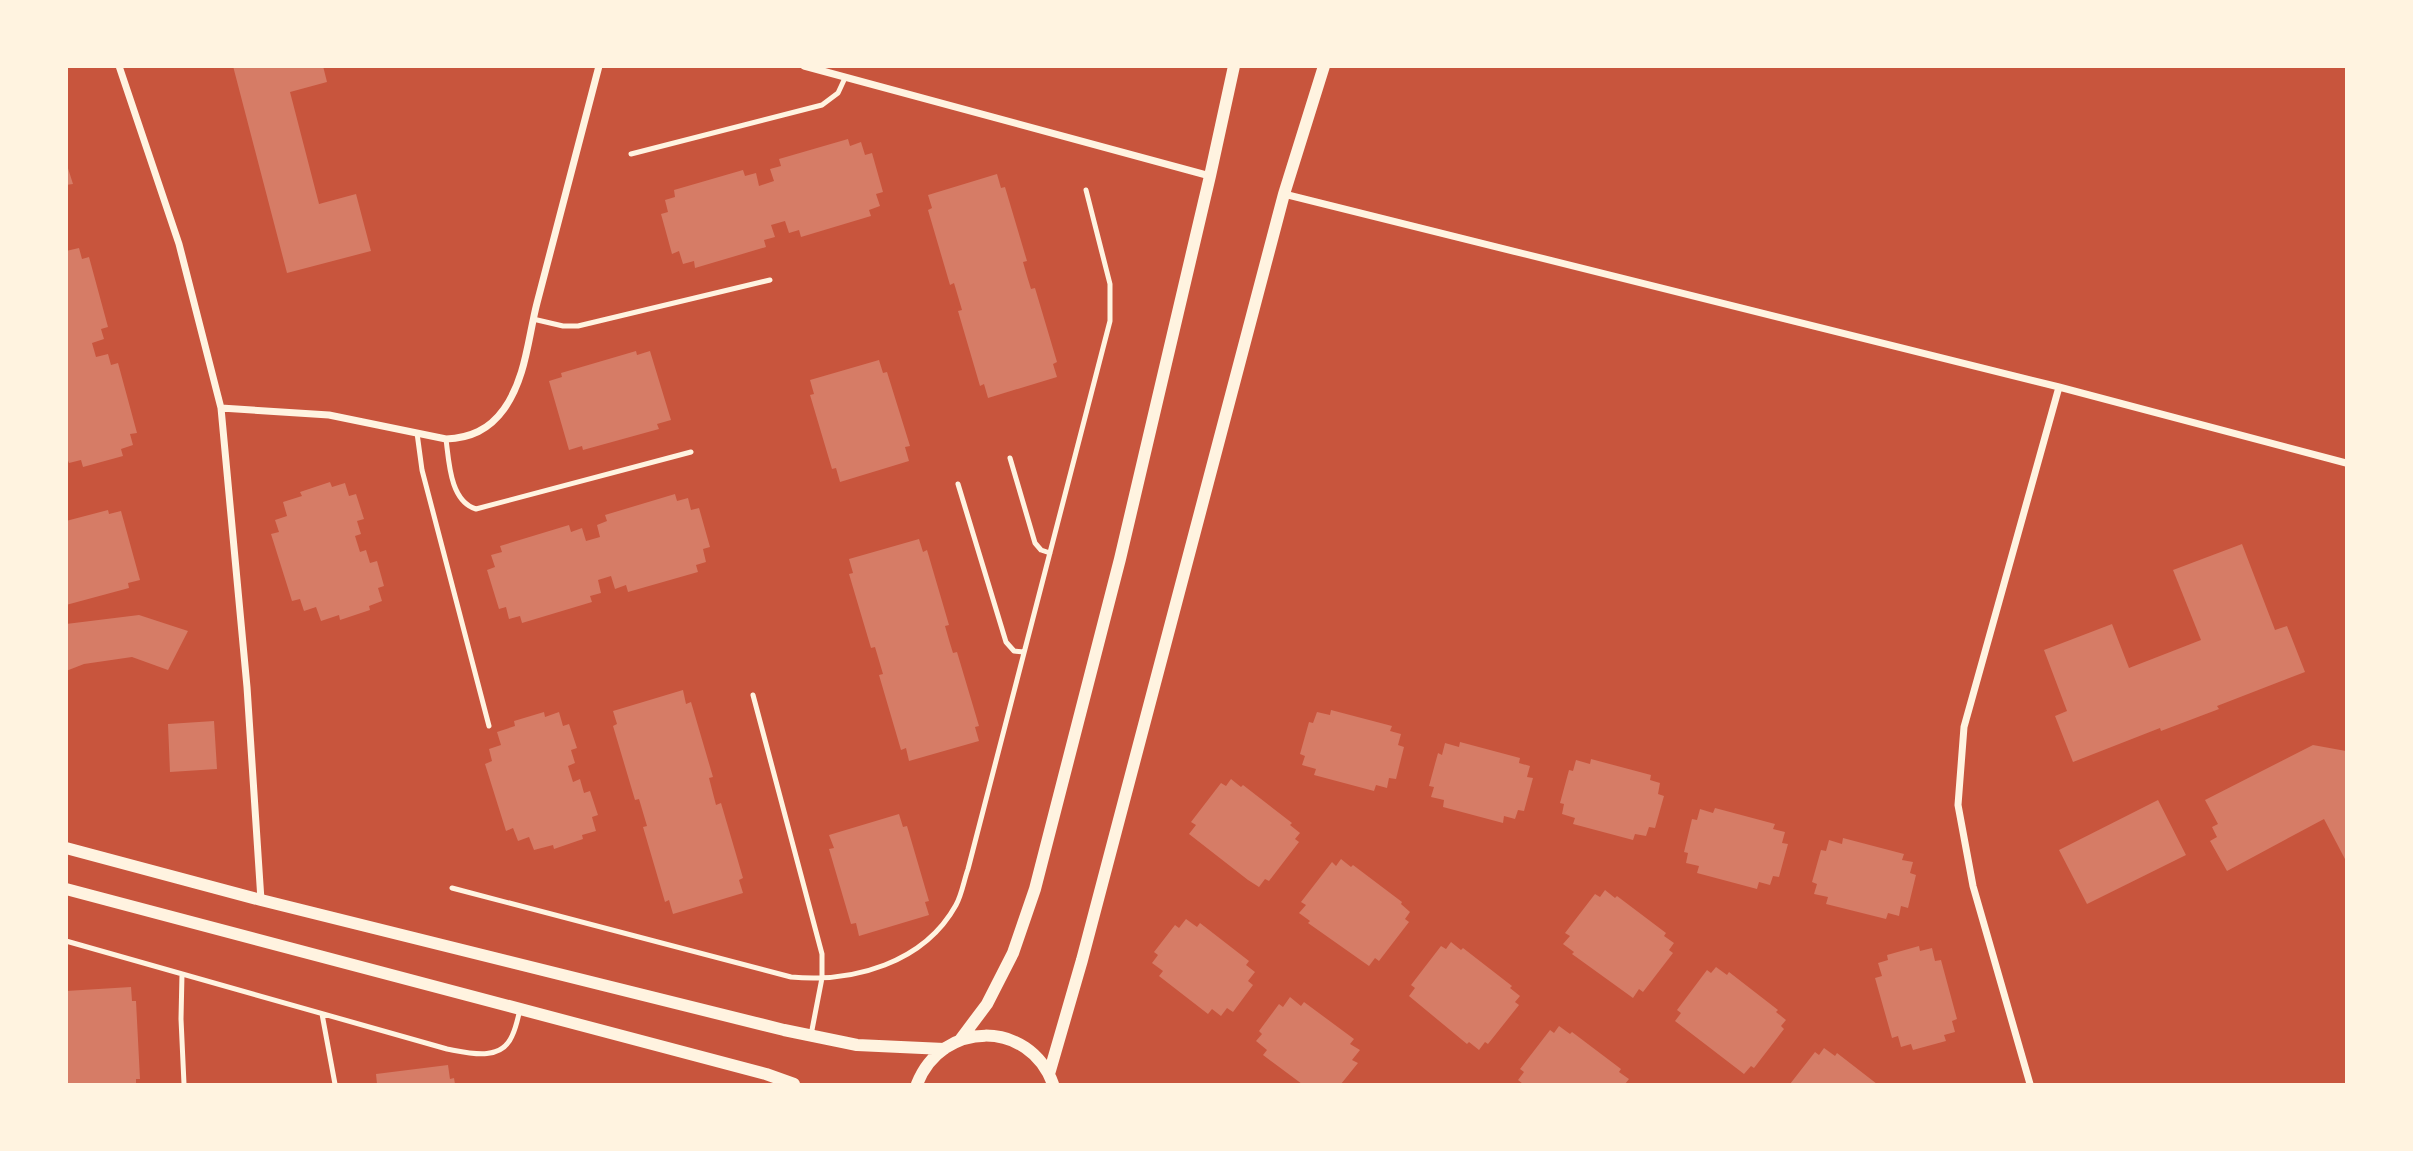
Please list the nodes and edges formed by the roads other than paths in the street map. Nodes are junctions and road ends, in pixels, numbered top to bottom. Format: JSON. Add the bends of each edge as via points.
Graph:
{"nodes":[{"id":1,"x":119,"y":66,"type":"edge"},
{"id":2,"x":599,"y":66,"type":"edge"},
{"id":3,"x":804,"y":66,"type":"edge"},
{"id":4,"x":1234,"y":66,"type":"edge"},
{"id":5,"x":1324,"y":66,"type":"edge"},
{"id":6,"x":845,"y":78,"type":"junction"},
{"id":7,"x":631,"y":154,"type":"dead end"},
{"id":8,"x":1210,"y":176,"type":"junction"},
{"id":9,"x":1086,"y":190,"type":"dead end"},
{"id":10,"x":1284,"y":194,"type":"junction"},
{"id":11,"x":770,"y":280,"type":"dead end"},
{"id":12,"x":533,"y":319,"type":"junction"},
{"id":13,"x":2059,"y":387,"type":"junction"},
{"id":14,"x":221,"y":408,"type":"junction"},
{"id":15,"x":417,"y":433,"type":"junction"},
{"id":16,"x":446,"y":439,"type":"junction"},
{"id":17,"x":691,"y":452,"type":"dead end"},
{"id":18,"x":1010,"y":458,"type":"dead end"},
{"id":19,"x":2347,"y":463,"type":"edge"},
{"id":20,"x":958,"y":484,"type":"dead end"},
{"id":21,"x":1049,"y":553,"type":"junction"},
{"id":22,"x":1024,"y":652,"type":"junction"},
{"id":23,"x":752,"y":695,"type":"dead end"},
{"id":24,"x":489,"y":726,"type":"dead end"},
{"id":25,"x":66,"y":848,"type":"edge"},
{"id":26,"x":452,"y":888,"type":"dead end"},
{"id":27,"x":66,"y":889,"type":"edge"},
{"id":28,"x":261,"y":900,"type":"junction"},
{"id":29,"x":66,"y":941,"type":"edge"},
{"id":30,"x":182,"y":974,"type":"junction"},
{"id":31,"x":821,"y":978,"type":"junction"},
{"id":32,"x":520,"y":1009,"type":"junction"},
{"id":33,"x":322,"y":1014,"type":"junction"},
{"id":34,"x":811,"y":1036,"type":"junction"},
{"id":35,"x":961,"y":1040,"type":"junction"},
{"id":36,"x":944,"y":1049,"type":"junction"},
{"id":37,"x":766,"y":1074,"type":"junction"},
{"id":38,"x":1053,"y":1081,"type":"edge"},
{"id":39,"x":184,"y":1084,"type":"edge"},
{"id":40,"x":335,"y":1084,"type":"edge"},
{"id":41,"x":776,"y":1084,"type":"edge"},
{"id":42,"x":794,"y":1084,"type":"edge"},
{"id":43,"x":917,"y":1084,"type":"edge"},
{"id":44,"x":2030,"y":1084,"type":"edge"}],
"edges":[{"from":1,"to":14,"type":"street","via":[[179,244]]},
{"from":2,"to":12,"type":"street"},
{"from":3,"to":6,"type":"street"},
{"from":4,"to":8,"type":"street"},
{"from":5,"to":10,"type":"street"},
{"from":6,"to":7,"type":"lane","via":[[838,93],[822,105]]},
{"from":6,"to":8,"type":"street"},
{"from":8,"to":35,"type":"street","via":[[1120,559],[1035,889],[1013,954]]},
{"from":9,"to":21,"type":"lane","via":[[1110,284],[1110,321]]},
{"from":10,"to":13,"type":"street"},
{"from":10,"to":38,"type":"street"},
{"from":11,"to":12,"type":"lane","via":[[578,326]]},
{"from":12,"to":16,"type":"street","via":[[523,370],[504,408],[484,429],[465,438]]},
{"from":13,"to":19,"type":"street"},
{"from":13,"to":44,"type":"street","via":[[1964,727],[1958,805],[1973,886]]},
{"from":14,"to":15,"type":"street","via":[[329,415]]},
{"from":14,"to":28,"type":"street"},
{"from":15,"to":16,"type":"street"},
{"from":15,"to":24,"type":"lane","via":[[422,470]]},
{"from":16,"to":17,"type":"lane","via":[[459,497],[476,509]]},
{"from":18,"to":21,"type":"lane","via":[[1035,543]]},
{"from":20,"to":22,"type":"lane","via":[[1006,642],[1014,651]]},
{"from":21,"to":22,"type":"lane"},
{"from":22,"to":31,"type":"lane","via":[[958,902],[941,927],[905,955],[867,972]]},
{"from":23,"to":31,"type":"lane","via":[[822,954]]},
{"from":25,"to":28,"type":"street"},
{"from":26,"to":31,"type":"lane","via":[[792,977]]},
{"from":27,"to":32,"type":"street"},
{"from":28,"to":34,"type":"street"},
{"from":29,"to":30,"type":"lane"},
{"from":30,"to":33,"type":"lane"},
{"from":30,"to":39,"type":"lane"},
{"from":31,"to":34,"type":"lane"},
{"from":32,"to":33,"type":"lane","via":[[508,1043],[485,1054],[447,1049]]},
{"from":32,"to":37,"type":"street"},
{"from":33,"to":40,"type":"lane"},
{"from":34,"to":36,"type":"street","via":[[857,1045]]},
{"from":35,"to":36,"type":"street"},
{"from":35,"to":38,"type":"street","via":[[988,1036],[1016,1042],[1038,1059]]},
{"from":36,"to":43,"type":"street"},
{"from":37,"to":41,"type":"street"},
{"from":37,"to":42,"type":"street"}]}
